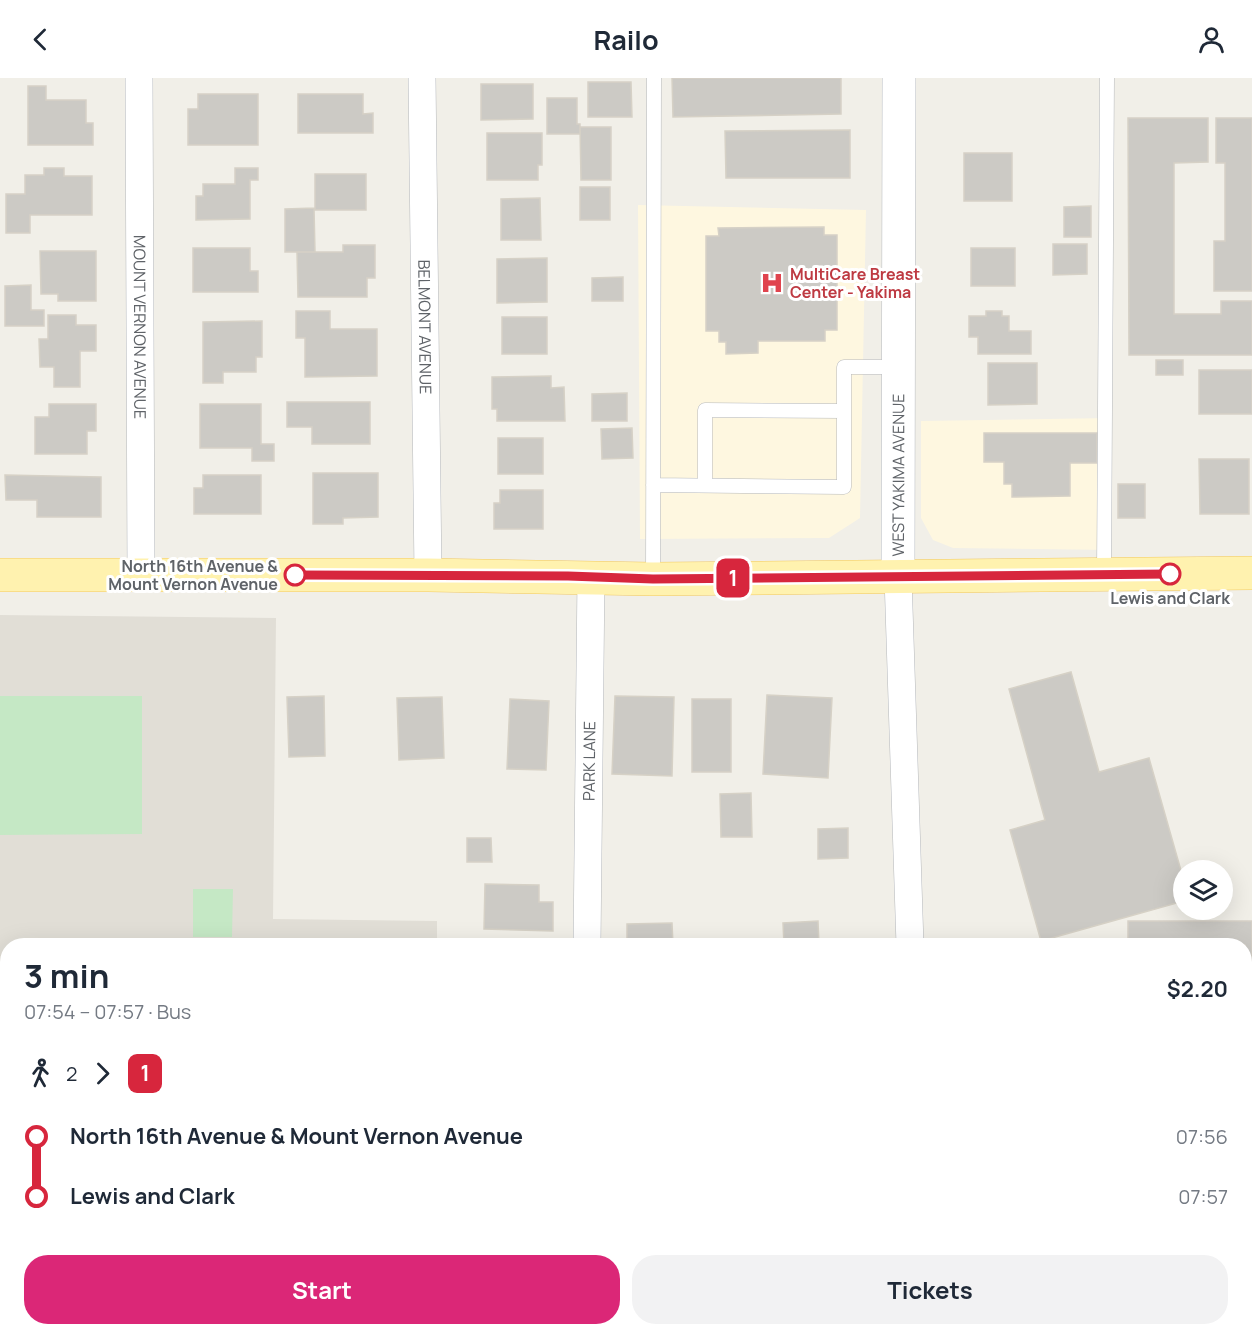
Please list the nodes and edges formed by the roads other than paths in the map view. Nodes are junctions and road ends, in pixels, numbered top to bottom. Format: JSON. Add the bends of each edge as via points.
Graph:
{"nodes":[{"id":1,"x":139,"y":78,"type":"edge"},
{"id":2,"x":422,"y":78,"type":"edge"},
{"id":3,"x":654,"y":78,"type":"edge"},
{"id":4,"x":898,"y":78,"type":"edge"},
{"id":5,"x":1107,"y":78,"type":"edge"},
{"id":6,"x":898,"y":367,"type":"junction"},
{"id":7,"x":844,"y":411,"type":"junction"},
{"id":8,"x":653,"y":485,"type":"junction"},
{"id":9,"x":705,"y":485,"type":"junction"},
{"id":10,"x":1252,"y":573,"type":"edge"},
{"id":11,"x":0,"y":575,"type":"edge"},
{"id":12,"x":141,"y":575,"type":"junction"},
{"id":13,"x":428,"y":575,"type":"junction"},
{"id":14,"x":1104,"y":575,"type":"junction"},
{"id":15,"x":591,"y":576,"type":"junction"},
{"id":16,"x":898,"y":577,"type":"junction"},
{"id":17,"x":653,"y":579,"type":"junction"},
{"id":18,"x":587,"y":938,"type":"edge"},
{"id":19,"x":910,"y":938,"type":"edge"}],
"edges":[{"from":1,"to":12,"type":"street","name":"MOUNT VERNON AVENUE"},
{"from":2,"to":13,"type":"street","name":"BELMONT AVENUE"},
{"from":3,"to":8,"type":"lane"},
{"from":4,"to":6,"type":"main road","name":"WEST YAKIMA AVENUE"},
{"from":5,"to":14,"type":"lane"},
{"from":6,"to":7,"type":"lane","via":[[844,367]]},
{"from":6,"to":16,"type":"main road","name":"WEST YAKIMA AVENUE"},
{"from":7,"to":9,"type":"lane","via":[[705,410]]},
{"from":7,"to":9,"type":"lane","via":[[844,487]]},
{"from":8,"to":9,"type":"lane"},
{"from":8,"to":17,"type":"lane"},
{"from":10,"to":14,"type":"main road"},
{"from":11,"to":12,"type":"main road"},
{"from":12,"to":13,"type":"main road"},
{"from":13,"to":15,"type":"main road"},
{"from":14,"to":16,"type":"main road"},
{"from":15,"to":17,"type":"main road"},
{"from":15,"to":18,"type":"street","name":"PARK LANE"},
{"from":16,"to":17,"type":"main road"},
{"from":16,"to":19,"type":"street","name":"WEST YAKIMA AVENUE"}]}
